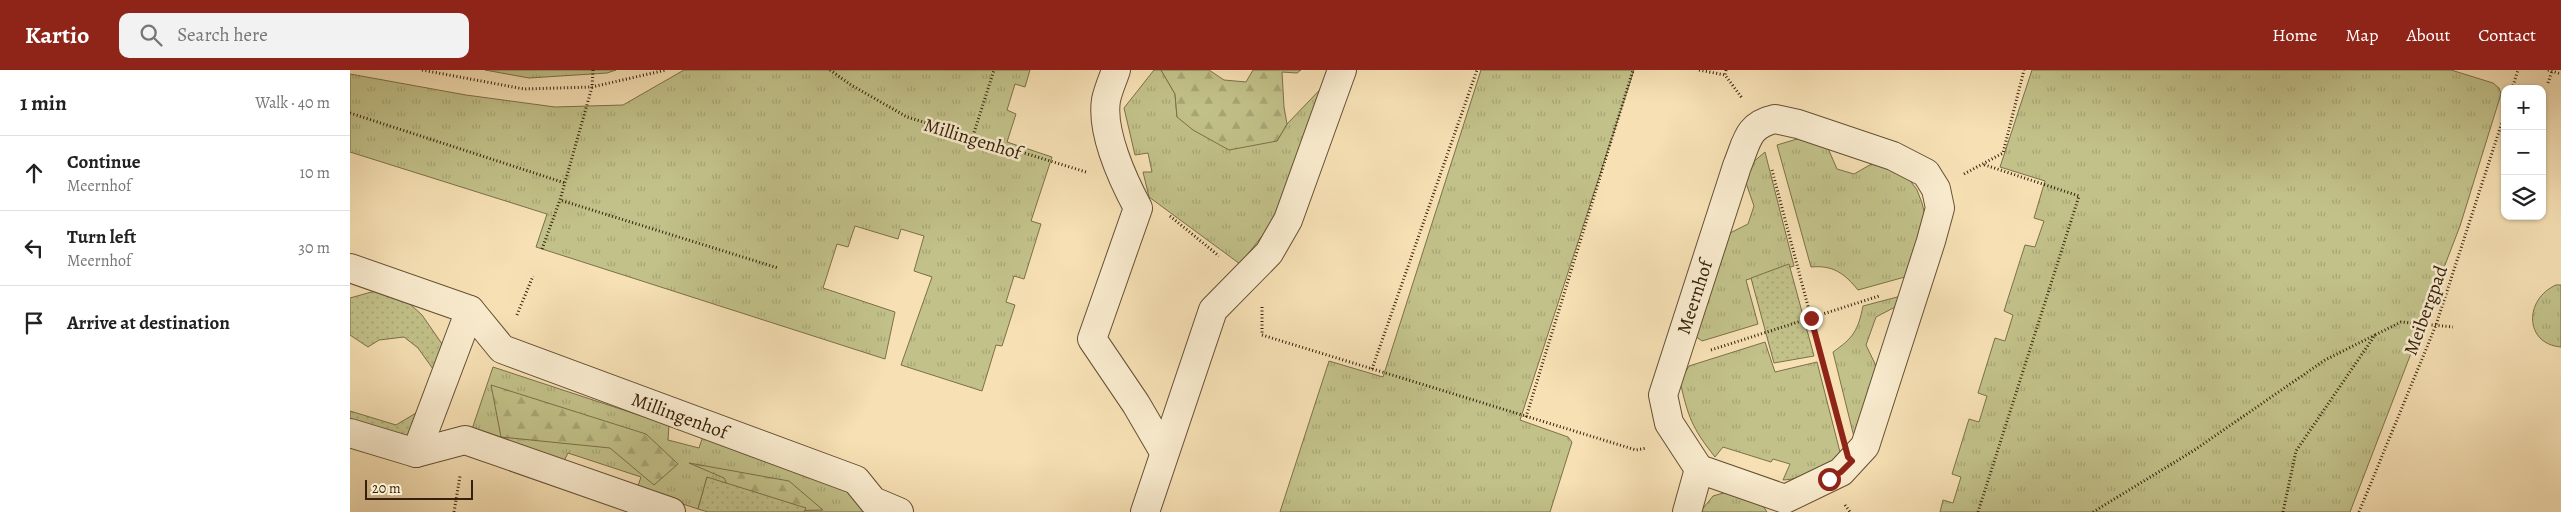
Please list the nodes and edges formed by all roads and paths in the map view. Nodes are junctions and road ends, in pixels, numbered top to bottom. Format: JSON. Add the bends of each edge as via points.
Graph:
{"nodes":[{"id":1,"x":422,"y":70,"type":"edge"},
{"id":2,"x":592,"y":70,"type":"edge"},
{"id":3,"x":666,"y":70,"type":"edge"},
{"id":4,"x":830,"y":70,"type":"edge"},
{"id":5,"x":994,"y":70,"type":"edge"},
{"id":6,"x":1116,"y":70,"type":"edge"},
{"id":7,"x":1342,"y":70,"type":"edge"},
{"id":8,"x":1477,"y":70,"type":"edge"},
{"id":9,"x":1634,"y":70,"type":"edge"},
{"id":10,"x":1699,"y":70,"type":"edge"},
{"id":11,"x":1726,"y":70,"type":"edge"},
{"id":12,"x":2024,"y":70,"type":"edge"},
{"id":13,"x":2518,"y":70,"type":"edge"},
{"id":14,"x":2550,"y":70,"type":"edge"},
{"id":15,"x":2561,"y":74,"type":"edge"},
{"id":16,"x":1725,"y":75,"type":"junction"},
{"id":17,"x":2548,"y":83,"type":"dead end"},
{"id":18,"x":2513,"y":85,"type":"edge"},
{"id":19,"x":592,"y":87,"type":"junction"},
{"id":20,"x":350,"y":113,"type":"edge"},
{"id":21,"x":1760,"y":122,"type":"junction"},
{"id":22,"x":2501,"y":125,"type":"edge"},
{"id":23,"x":972,"y":139,"type":"junction"},
{"id":24,"x":1982,"y":164,"type":"junction"},
{"id":25,"x":564,"y":183,"type":"junction"},
{"id":26,"x":1126,"y":185,"type":"junction"},
{"id":27,"x":1936,"y":189,"type":"junction"},
{"id":28,"x":560,"y":200,"type":"junction"},
{"id":29,"x":1168,"y":215,"type":"dead end"},
{"id":30,"x":542,"y":249,"type":"dead end"},
{"id":31,"x":350,"y":268,"type":"edge"},
{"id":32,"x":778,"y":268,"type":"dead end"},
{"id":33,"x":1249,"y":272,"type":"junction"},
{"id":34,"x":1918,"y":284,"type":"junction"},
{"id":35,"x":470,"y":310,"type":"junction"},
{"id":36,"x":1811,"y":318,"type":"junction"},
{"id":37,"x":2436,"y":326,"type":"junction"},
{"id":38,"x":2453,"y":327,"type":"dead end"},
{"id":39,"x":2375,"y":335,"type":"junction"},
{"id":40,"x":1673,"y":362,"type":"junction"},
{"id":41,"x":1372,"y":368,"type":"junction"},
{"id":42,"x":1526,"y":417,"type":"junction"},
{"id":43,"x":350,"y":433,"type":"edge"},
{"id":44,"x":1677,"y":440,"type":"junction"},
{"id":45,"x":1164,"y":452,"type":"junction"},
{"id":46,"x":416,"y":453,"type":"junction"},
{"id":47,"x":1852,"y":461,"type":"junction"},
{"id":48,"x":1699,"y":470,"type":"junction"},
{"id":49,"x":1783,"y":505,"type":"edge"},
{"id":50,"x":671,"y":512,"type":"edge"},
{"id":51,"x":897,"y":512,"type":"edge"},
{"id":52,"x":1145,"y":512,"type":"edge"},
{"id":53,"x":1687,"y":512,"type":"edge"},
{"id":54,"x":1978,"y":512,"type":"edge"},
{"id":55,"x":2092,"y":512,"type":"edge"},
{"id":56,"x":2283,"y":512,"type":"edge"},
{"id":57,"x":2359,"y":512,"type":"edge"}],
"edges":[{"from":1,"to":19,"type":"path","via":[[524,89]]},
{"from":2,"to":19,"type":"path"},
{"from":3,"to":19,"type":"path"},
{"from":4,"to":23,"type":"path","name":"Millingenhof","via":[[907,117]]},
{"from":5,"to":23,"type":"path"},
{"from":6,"to":26,"type":"street","via":[[1106,100],[1106,124]]},
{"from":7,"to":33,"type":"street","via":[[1288,220],[1269,253]]},
{"from":8,"to":41,"type":"path"},
{"from":9,"to":42,"type":"path"},
{"from":10,"to":16,"type":"path"},
{"from":11,"to":16,"type":"path"},
{"from":12,"to":24,"type":"path","via":[[2003,153]]},
{"from":13,"to":18,"type":"path"},
{"from":14,"to":15,"type":"path"},
{"from":14,"to":17,"type":"path"},
{"from":16,"to":21,"type":"path"},
{"from":19,"to":25,"type":"path"},
{"from":20,"to":25,"type":"path"},
{"from":21,"to":27,"type":"street","via":[[1774,118],[1798,124],[1893,156],[1926,173]]},
{"from":21,"to":36,"type":"path"},
{"from":21,"to":40,"type":"street","name":"Meernhof","via":[[1750,132],[1737,166]]},
{"from":22,"to":37,"type":"path","name":"Meibergpad"},
{"from":23,"to":26,"type":"path","name":"Millingenhof"},
{"from":24,"to":27,"type":"path"},
{"from":24,"to":54,"type":"path","via":[[2079,196]]},
{"from":25,"to":28,"type":"path"},
{"from":26,"to":45,"type":"street","via":[[1138,208],[1092,339]]},
{"from":27,"to":34,"type":"street","via":[[1940,208]]},
{"from":28,"to":30,"type":"path"},
{"from":28,"to":32,"type":"path"},
{"from":29,"to":33,"type":"path"},
{"from":31,"to":35,"type":"street"},
{"from":33,"to":41,"type":"path","via":[[1263,278],[1262,335]]},
{"from":33,"to":45,"type":"street","via":[[1213,310]]},
{"from":34,"to":36,"type":"path"},
{"from":34,"to":47,"type":"street","via":[[1865,446]]},
{"from":35,"to":46,"type":"street"},
{"from":35,"to":51,"type":"street","name":"Millingenhof","via":[[502,349],[856,480],[872,501]]},
{"from":36,"to":40,"type":"path"},
{"from":36,"to":47,"type":"path","via":[[1848,457]]},
{"from":37,"to":38,"type":"path"},
{"from":37,"to":39,"type":"path","via":[[2401,322]]},
{"from":37,"to":57,"type":"path","name":"Meibergpad"},
{"from":39,"to":55,"type":"path","via":[[2325,360],[2192,451]]},
{"from":39,"to":56,"type":"path","via":[[2296,451]]},
{"from":40,"to":44,"type":"street","name":"Meernhof","via":[[1663,396]]},
{"from":41,"to":42,"type":"path"},
{"from":42,"to":44,"type":"path","via":[[1636,450]]},
{"from":43,"to":46,"type":"street"},
{"from":44,"to":48,"type":"street","name":"Meernhof"},
{"from":45,"to":52,"type":"street"},
{"from":46,"to":50,"type":"street","via":[[466,440]]},
{"from":47,"to":49,"type":"street","via":[[1841,472]]},
{"from":48,"to":49,"type":"street"},
{"from":48,"to":53,"type":"street"}]}
